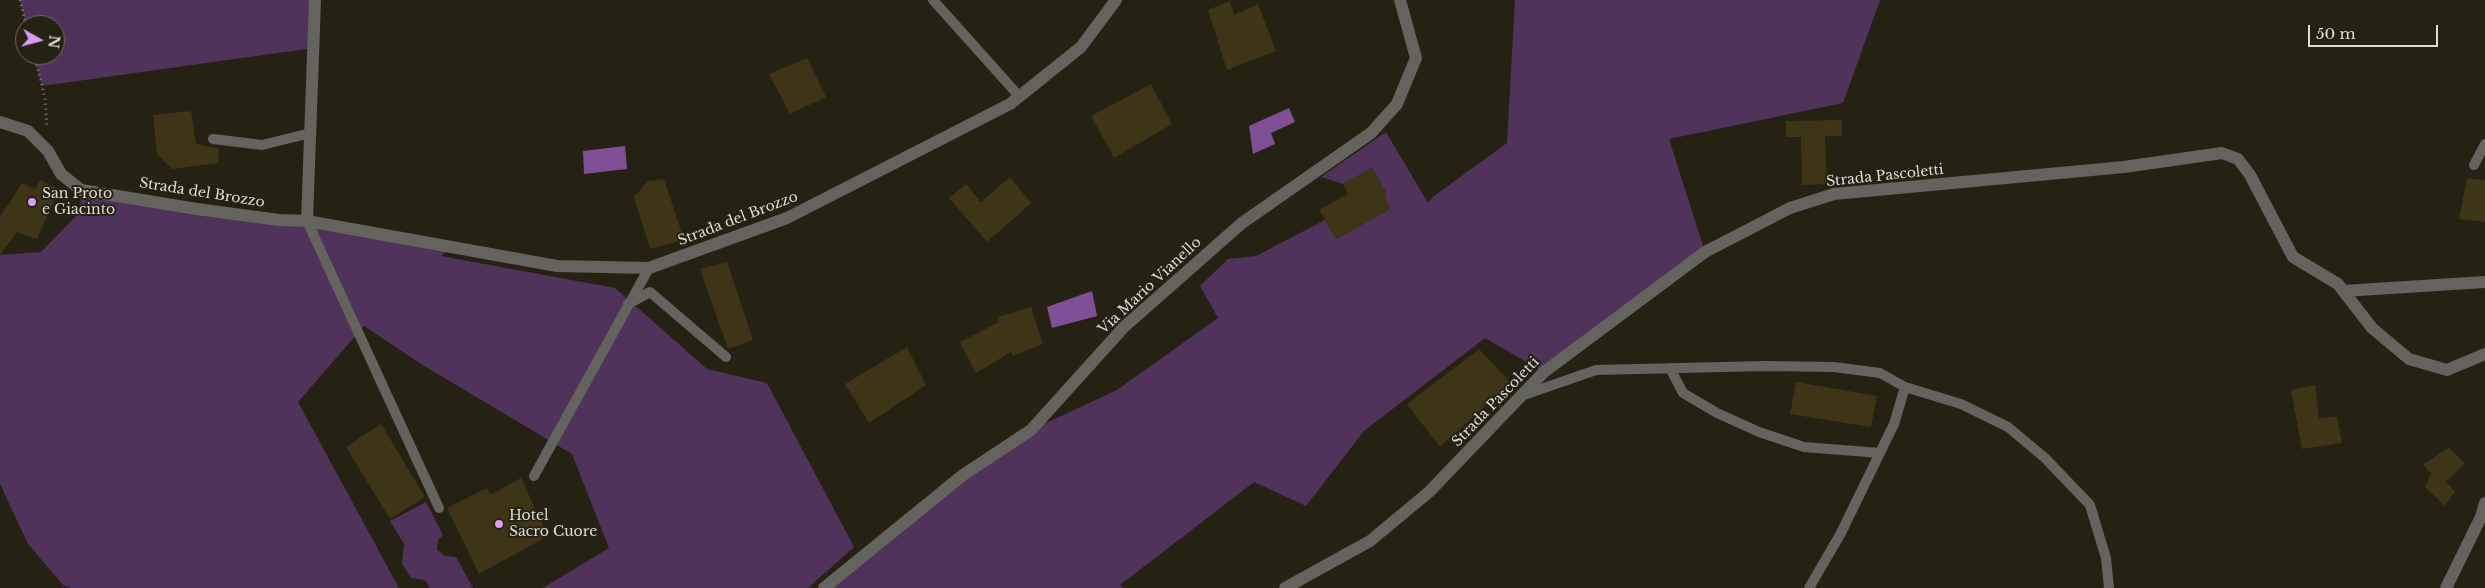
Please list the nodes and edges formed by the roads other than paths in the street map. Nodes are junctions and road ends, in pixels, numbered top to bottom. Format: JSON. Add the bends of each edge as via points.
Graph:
{"nodes":[{"id":1,"x":315,"y":0,"type":"edge"},
{"id":2,"x":933,"y":0,"type":"edge"},
{"id":3,"x":1116,"y":0,"type":"edge"},
{"id":4,"x":1400,"y":0,"type":"edge"},
{"id":5,"x":1019,"y":96,"type":"junction"},
{"id":6,"x":0,"y":122,"type":"edge"},
{"id":7,"x":311,"y":133,"type":"junction"},
{"id":8,"x":213,"y":139,"type":"dead end"},
{"id":9,"x":2485,"y":144,"type":"edge"},
{"id":10,"x":2474,"y":166,"type":"dead end"},
{"id":11,"x":308,"y":221,"type":"junction"},
{"id":12,"x":649,"y":268,"type":"junction"},
{"id":13,"x":2485,"y":282,"type":"edge"},
{"id":14,"x":2343,"y":291,"type":"junction"},
{"id":15,"x":628,"y":304,"type":"junction"},
{"id":16,"x":2485,"y":354,"type":"edge"},
{"id":17,"x":726,"y":357,"type":"dead end"},
{"id":18,"x":1670,"y":368,"type":"junction"},
{"id":19,"x":1905,"y":387,"type":"junction"},
{"id":20,"x":1520,"y":397,"type":"junction"},
{"id":21,"x":1880,"y":453,"type":"junction"},
{"id":22,"x":534,"y":476,"type":"dead end"},
{"id":23,"x":2485,"y":503,"type":"edge"},
{"id":24,"x":439,"y":508,"type":"dead end"},
{"id":25,"x":824,"y":588,"type":"edge"},
{"id":26,"x":1285,"y":588,"type":"edge"},
{"id":27,"x":1810,"y":588,"type":"edge"},
{"id":28,"x":2109,"y":588,"type":"edge"},
{"id":29,"x":2446,"y":588,"type":"edge"}],
"edges":[{"from":1,"to":7,"type":"street"},
{"from":2,"to":5,"type":"lane"},
{"from":3,"to":5,"type":"street","name":"Strada del Brozzo","via":[[1080,47]]},
{"from":4,"to":25,"type":"street","name":"Via Mario Vianello","via":[[1416,58],[1397,104],[1371,133],[1242,223],[1124,327],[1031,430],[963,475]]},
{"from":5,"to":12,"type":"street","name":"Strada del Brozzo","via":[[1010,104],[787,218]]},
{"from":6,"to":11,"type":"street","name":"Strada del Brozzo","via":[[28,131],[48,152],[61,174],[81,190],[197,209]]},
{"from":7,"to":8,"type":"lane","via":[[262,145]]},
{"from":7,"to":11,"type":"street"},
{"from":9,"to":10,"type":"lane"},
{"from":11,"to":12,"type":"street","name":"Strada del Brozzo","via":[[557,266]]},
{"from":11,"to":24,"type":"lane"},
{"from":12,"to":15,"type":"lane"},
{"from":13,"to":14,"type":"street"},
{"from":14,"to":16,"type":"street","name":"Strada Pascoletti","via":[[2372,328],[2409,359],[2447,370]]},
{"from":14,"to":20,"type":"street","name":"Strada Pascoletti","via":[[2338,284],[2293,257],[2250,174],[2238,159],[2222,152],[2124,167],[1834,194],[1790,208],[1705,252],[1544,372]]},
{"from":15,"to":17,"type":"lane","via":[[650,292]]},
{"from":15,"to":22,"type":"lane"},
{"from":18,"to":19,"type":"lane","via":[[1834,367],[1880,373]]},
{"from":18,"to":20,"type":"lane","via":[[1596,370]]},
{"from":18,"to":21,"type":"lane","via":[[1683,393],[1759,432],[1804,447]]},
{"from":19,"to":21,"type":"lane","via":[[1894,424]]},
{"from":19,"to":28,"type":"lane","via":[[1960,404],[2008,427],[2045,458],[2090,505],[2106,558]]},
{"from":20,"to":26,"type":"street","name":"Strada Pascoletti","via":[[1430,492],[1370,540]]},
{"from":21,"to":27,"type":"lane","via":[[1841,534]]},
{"from":23,"to":29,"type":"street"}]}
